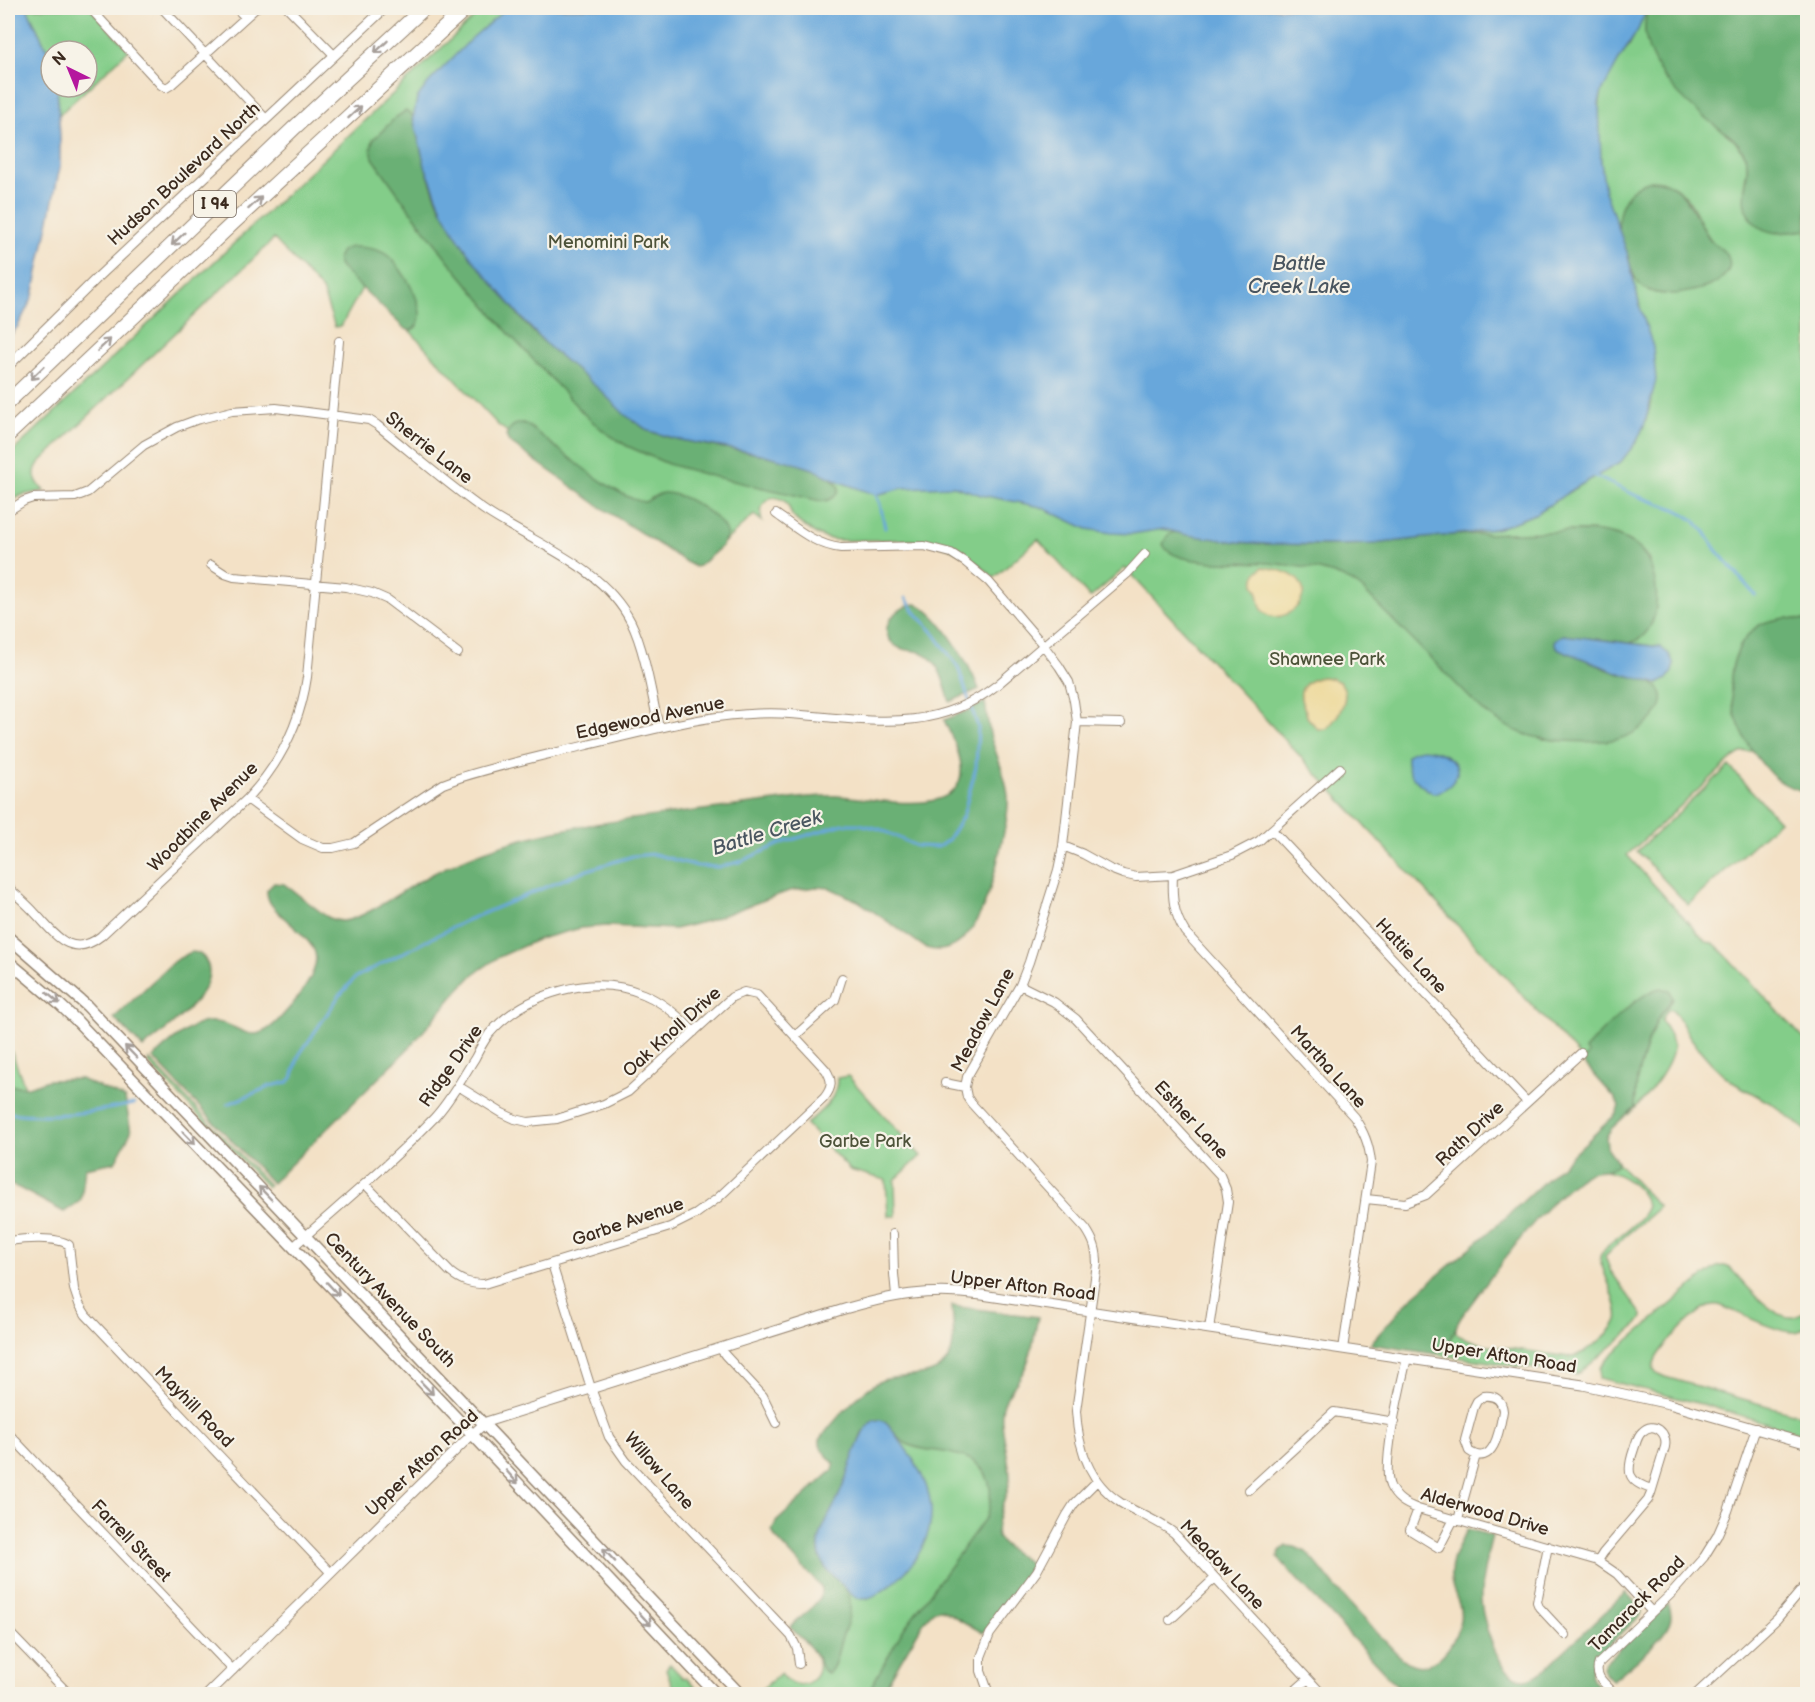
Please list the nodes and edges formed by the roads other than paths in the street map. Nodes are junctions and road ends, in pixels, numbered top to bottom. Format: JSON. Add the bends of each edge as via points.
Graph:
{"nodes":[{"id":1,"x":90,"y":8,"type":"edge"},
{"id":2,"x":162,"y":8,"type":"edge"},
{"id":3,"x":236,"y":8,"type":"edge"},
{"id":4,"x":256,"y":8,"type":"edge"},
{"id":5,"x":288,"y":8,"type":"edge"},
{"id":6,"x":385,"y":8,"type":"edge"},
{"id":7,"x":424,"y":8,"type":"edge"},
{"id":8,"x":466,"y":8,"type":"edge"},
{"id":9,"x":245,"y":17,"type":"junction"},
{"id":10,"x":205,"y":54,"type":"junction"},
{"id":11,"x":334,"y":56,"type":"junction"},
{"id":12,"x":266,"y":119,"type":"junction"},
{"id":13,"x":339,"y":342,"type":"dead end"},
{"id":14,"x":8,"y":366,"type":"edge"},
{"id":15,"x":8,"y":402,"type":"edge"},
{"id":16,"x":332,"y":414,"type":"junction"},
{"id":17,"x":8,"y":438,"type":"edge"},
{"id":18,"x":8,"y":511,"type":"edge"},
{"id":19,"x":776,"y":514,"type":"dead end"},
{"id":20,"x":1145,"y":554,"type":"dead end"},
{"id":21,"x":211,"y":565,"type":"dead end"},
{"id":22,"x":316,"y":585,"type":"junction"},
{"id":23,"x":1044,"y":646,"type":"junction"},
{"id":24,"x":458,"y":653,"type":"dead end"},
{"id":25,"x":1077,"y":722,"type":"junction"},
{"id":26,"x":1121,"y":723,"type":"dead end"},
{"id":27,"x":659,"y":728,"type":"junction"},
{"id":28,"x":1340,"y":768,"type":"dead end"},
{"id":29,"x":247,"y":799,"type":"junction"},
{"id":30,"x":1273,"y":831,"type":"junction"},
{"id":31,"x":1063,"y":846,"type":"junction"},
{"id":32,"x":1173,"y":874,"type":"junction"},
{"id":33,"x":8,"y":887,"type":"edge"},
{"id":34,"x":15,"y":894,"type":"junction"},
{"id":35,"x":8,"y":903,"type":"edge"},
{"id":36,"x":8,"y":938,"type":"edge"},
{"id":37,"x":8,"y":961,"type":"edge"},
{"id":38,"x":842,"y":978,"type":"dead end"},
{"id":39,"x":1020,"y":985,"type":"junction"},
{"id":40,"x":694,"y":1032,"type":"junction"},
{"id":41,"x":795,"y":1036,"type":"junction"},
{"id":42,"x":1581,"y":1053,"type":"dead end"},
{"id":43,"x":945,"y":1083,"type":"dead end"},
{"id":44,"x":458,"y":1086,"type":"junction"},
{"id":45,"x":965,"y":1087,"type":"junction"},
{"id":46,"x":1527,"y":1102,"type":"junction"},
{"id":47,"x":365,"y":1184,"type":"junction"},
{"id":48,"x":1366,"y":1198,"type":"junction"},
{"id":49,"x":893,"y":1233,"type":"dead end"},
{"id":50,"x":306,"y":1236,"type":"junction"},
{"id":51,"x":8,"y":1241,"type":"edge"},
{"id":52,"x":293,"y":1247,"type":"junction"},
{"id":53,"x":552,"y":1264,"type":"junction"},
{"id":54,"x":896,"y":1295,"type":"junction"},
{"id":55,"x":1090,"y":1311,"type":"junction"},
{"id":56,"x":1209,"y":1329,"type":"junction"},
{"id":57,"x":720,"y":1348,"type":"junction"},
{"id":58,"x":1343,"y":1349,"type":"junction"},
{"id":59,"x":1407,"y":1358,"type":"junction"},
{"id":60,"x":591,"y":1388,"type":"junction"},
{"id":61,"x":1395,"y":1422,"type":"junction"},
{"id":62,"x":777,"y":1423,"type":"dead end"},
{"id":63,"x":484,"y":1424,"type":"junction"},
{"id":64,"x":1756,"y":1428,"type":"junction"},
{"id":65,"x":8,"y":1433,"type":"edge"},
{"id":66,"x":472,"y":1434,"type":"junction"},
{"id":67,"x":1808,"y":1444,"type":"edge"},
{"id":68,"x":1476,"y":1455,"type":"junction"},
{"id":69,"x":1097,"y":1481,"type":"junction"},
{"id":70,"x":1249,"y":1490,"type":"dead end"},
{"id":71,"x":1652,"y":1490,"type":"junction"},
{"id":72,"x":1418,"y":1509,"type":"junction"},
{"id":73,"x":1456,"y":1519,"type":"junction"},
{"id":74,"x":1548,"y":1546,"type":"junction"},
{"id":75,"x":1598,"y":1561,"type":"junction"},
{"id":76,"x":331,"y":1573,"type":"junction"},
{"id":77,"x":1215,"y":1578,"type":"junction"},
{"id":78,"x":1808,"y":1582,"type":"edge"},
{"id":79,"x":1652,"y":1612,"type":"junction"},
{"id":80,"x":1170,"y":1620,"type":"dead end"},
{"id":81,"x":8,"y":1630,"type":"edge"},
{"id":82,"x":1565,"y":1635,"type":"dead end"},
{"id":83,"x":800,"y":1664,"type":"dead end"},
{"id":84,"x":233,"y":1670,"type":"junction"},
{"id":85,"x":1308,"y":1679,"type":"junction"},
{"id":86,"x":69,"y":1695,"type":"edge"},
{"id":87,"x":208,"y":1695,"type":"edge"},
{"id":88,"x":716,"y":1695,"type":"edge"},
{"id":89,"x":740,"y":1695,"type":"edge"},
{"id":90,"x":989,"y":1695,"type":"edge"},
{"id":91,"x":1291,"y":1695,"type":"edge"},
{"id":92,"x":1322,"y":1695,"type":"edge"},
{"id":93,"x":1616,"y":1695,"type":"edge"},
{"id":94,"x":1696,"y":1695,"type":"edge"}],
"edges":[{"from":1,"to":10,"type":"street","via":[[166,88]]},
{"from":2,"to":10,"type":"street"},
{"from":3,"to":9,"type":"street"},
{"from":4,"to":9,"type":"street"},
{"from":5,"to":11,"type":"street"},
{"from":6,"to":11,"type":"street","name":"Hudson Boulevard North"},
{"from":7,"to":15,"type":"highway","number":"I 94","one_way":true},
{"from":17,"to":8,"type":"highway","number":"I 94","one_way":true},
{"from":9,"to":10,"type":"street"},
{"from":10,"to":12,"type":"street"},
{"from":11,"to":12,"type":"street","name":"Hudson Boulevard North"},
{"from":12,"to":14,"type":"street","name":"Hudson Boulevard North"},
{"from":13,"to":16,"type":"street","name":"Woodbine Avenue"},
{"from":16,"to":18,"type":"street","name":"Sherrie Lane","via":[[268,409],[232,411],[196,420],[144,445],[88,492],[75,497],[24,501]]},
{"from":16,"to":22,"type":"street","name":"Woodbine Avenue"},
{"from":16,"to":27,"type":"street","name":"Sherrie Lane","via":[[377,424],[481,508],[583,568],[599,582],[631,622]]},
{"from":19,"to":23,"type":"street","name":"Meadow Lane","via":[[831,547],[924,546],[951,554],[989,582]]},
{"from":20,"to":23,"type":"street","name":"Edgewood Avenue","via":[[1132,570]]},
{"from":21,"to":22,"type":"street","via":[[234,577]]},
{"from":22,"to":24,"type":"street","via":[[372,592]]},
{"from":22,"to":29,"type":"street","name":"Woodbine Avenue","via":[[307,677],[299,714],[278,761]]},
{"from":23,"to":25,"type":"street","name":"Meadow Lane","via":[[1069,682]]},
{"from":23,"to":27,"type":"street","name":"Edgewood Avenue","via":[[977,699],[941,714],[903,721],[865,721],[773,713]]},
{"from":25,"to":26,"type":"street"},
{"from":25,"to":31,"type":"street","name":"Meadow Lane"},
{"from":27,"to":29,"type":"street","name":"Edgewood Avenue","via":[[443,784],[343,847],[323,848],[302,839]]},
{"from":28,"to":30,"type":"street"},
{"from":29,"to":34,"type":"street","name":"Woodbine Avenue","via":[[90,944],[75,946],[64,942]]},
{"from":30,"to":32,"type":"street","via":[[1246,849]]},
{"from":30,"to":46,"type":"street","name":"Hattie Lane"},
{"from":31,"to":32,"type":"street","via":[[1123,874]]},
{"from":31,"to":39,"type":"street","name":"Meadow Lane"},
{"from":32,"to":48,"type":"street","name":"Martha Lane","via":[[1175,912],[1185,932],[1354,1117],[1365,1135],[1371,1162]]},
{"from":33,"to":34,"type":"street","name":"Woodbine Avenue"},
{"from":34,"to":35,"type":"street"},
{"from":50,"to":36,"type":"main road","name":"Century Avenue South","one_way":true,"via":[[87,1006]]},
{"from":37,"to":52,"type":"main road","name":"Century Avenue South","one_way":true,"via":[[76,1020]]},
{"from":38,"to":41,"type":"street","via":[[835,1000]]},
{"from":39,"to":45,"type":"street","name":"Meadow Lane","via":[[971,1069]]},
{"from":39,"to":56,"type":"street","name":"Esther Lane","via":[[1054,1002],[1076,1019],[1220,1174],[1228,1202]]},
{"from":40,"to":41,"type":"street","name":"Oak Knoll Drive","via":[[732,997],[744,992],[757,995]]},
{"from":40,"to":44,"type":"street","name":"Oak Knoll Drive","via":[[628,1092],[557,1119],[515,1119]]},
{"from":40,"to":44,"type":"street","name":"Ridge Drive","via":[[669,1009],[641,993],[603,986],[572,989],[524,1005],[497,1026]]},
{"from":41,"to":53,"type":"street","name":"Garbe Avenue","via":[[831,1077],[830,1091],[743,1174],[706,1207],[670,1227]]},
{"from":42,"to":46,"type":"street","name":"Rath Drive"},
{"from":43,"to":45,"type":"street"},
{"from":44,"to":47,"type":"street","name":"Ridge Drive","via":[[433,1119]]},
{"from":45,"to":55,"type":"street","name":"Meadow Lane","via":[[971,1103],[1094,1240],[1097,1264]]},
{"from":46,"to":48,"type":"street","name":"Rath Drive","via":[[1426,1196],[1405,1203]]},
{"from":47,"to":50,"type":"street","name":"Ridge Drive"},
{"from":47,"to":53,"type":"street","name":"Garbe Avenue","via":[[458,1279],[484,1284]]},
{"from":48,"to":58,"type":"street","name":"Martha Lane"},
{"from":49,"to":54,"type":"street"},
{"from":50,"to":52,"type":"street","name":"Ridge Drive"},
{"from":50,"to":63,"type":"main road","name":"Century Avenue South"},
{"from":51,"to":76,"type":"street","name":"Mayhill Road","via":[[63,1241],[69,1245],[74,1289],[86,1315]]},
{"from":52,"to":66,"type":"main road","name":"Century Avenue South","one_way":true},
{"from":53,"to":60,"type":"street","name":"Willow Lane"},
{"from":54,"to":55,"type":"street","name":"Upper Afton Road","via":[[966,1293]]},
{"from":54,"to":57,"type":"street","name":"Upper Afton Road"},
{"from":55,"to":56,"type":"street","name":"Upper Afton Road"},
{"from":55,"to":69,"type":"street","name":"Meadow Lane","via":[[1076,1410],[1082,1452]]},
{"from":56,"to":58,"type":"street","name":"Upper Afton Road"},
{"from":57,"to":60,"type":"street","name":"Upper Afton Road"},
{"from":57,"to":62,"type":"street","via":[[763,1396]]},
{"from":58,"to":59,"type":"street","name":"Upper Afton Road"},
{"from":59,"to":61,"type":"street","name":"Alderwood Drive"},
{"from":59,"to":64,"type":"street","name":"Upper Afton Road","via":[[1604,1389]]},
{"from":60,"to":63,"type":"street","name":"Upper Afton Road"},
{"from":60,"to":83,"type":"street","name":"Willow Lane","via":[[616,1448],[790,1636]]},
{"from":61,"to":70,"type":"street","via":[[1334,1412]]},
{"from":61,"to":72,"type":"street","name":"Alderwood Drive","via":[[1388,1462],[1389,1483],[1399,1499]]},
{"from":63,"to":66,"type":"street","name":"Upper Afton Road"},
{"from":89,"to":63,"type":"main road","name":"Century Avenue South","one_way":true},
{"from":64,"to":67,"type":"street","name":"Upper Afton Road"},
{"from":64,"to":79,"type":"street","name":"Tamarack Road","via":[[1717,1536],[1689,1575]]},
{"from":65,"to":84,"type":"street","name":"Farrell Street"},
{"from":66,"to":76,"type":"street","name":"Upper Afton Road"},
{"from":66,"to":88,"type":"main road","name":"Century Avenue South","one_way":true},
{"from":68,"to":68,"type":"street","via":[[1487,1454],[1495,1445],[1503,1411],[1501,1402],[1493,1396],[1481,1397],[1474,1407],[1466,1443]]},
{"from":68,"to":73,"type":"street"},
{"from":69,"to":77,"type":"street","name":"Meadow Lane","via":[[1121,1502],[1174,1533]]},
{"from":69,"to":90,"type":"street","via":[[1066,1515],[1037,1571],[990,1634],[981,1657]]},
{"from":71,"to":71,"type":"street","via":[[1666,1442],[1661,1431],[1653,1428],[1639,1436],[1629,1466],[1635,1482]]},
{"from":71,"to":75,"type":"street","via":[[1646,1504]]},
{"from":72,"to":73,"type":"street","name":"Alderwood Drive"},
{"from":72,"to":73,"type":"street","via":[[1410,1530],[1439,1548]]},
{"from":73,"to":74,"type":"street","name":"Alderwood Drive"},
{"from":74,"to":75,"type":"street","name":"Alderwood Drive"},
{"from":74,"to":82,"type":"street","via":[[1537,1602]]},
{"from":75,"to":79,"type":"street","name":"Alderwood Drive","via":[[1614,1571]]},
{"from":76,"to":84,"type":"street","name":"Upper Afton Road"},
{"from":77,"to":80,"type":"street"},
{"from":77,"to":85,"type":"street","name":"Meadow Lane"},
{"from":78,"to":94,"type":"street","via":[[1777,1619]]},
{"from":79,"to":93,"type":"street","name":"Tamarack Road","via":[[1602,1659],[1596,1670]]},
{"from":81,"to":86,"type":"street"},
{"from":84,"to":87,"type":"street","name":"Upper Afton Road"},
{"from":85,"to":91,"type":"street"},
{"from":85,"to":92,"type":"street","name":"Meadow Lane"}]}
